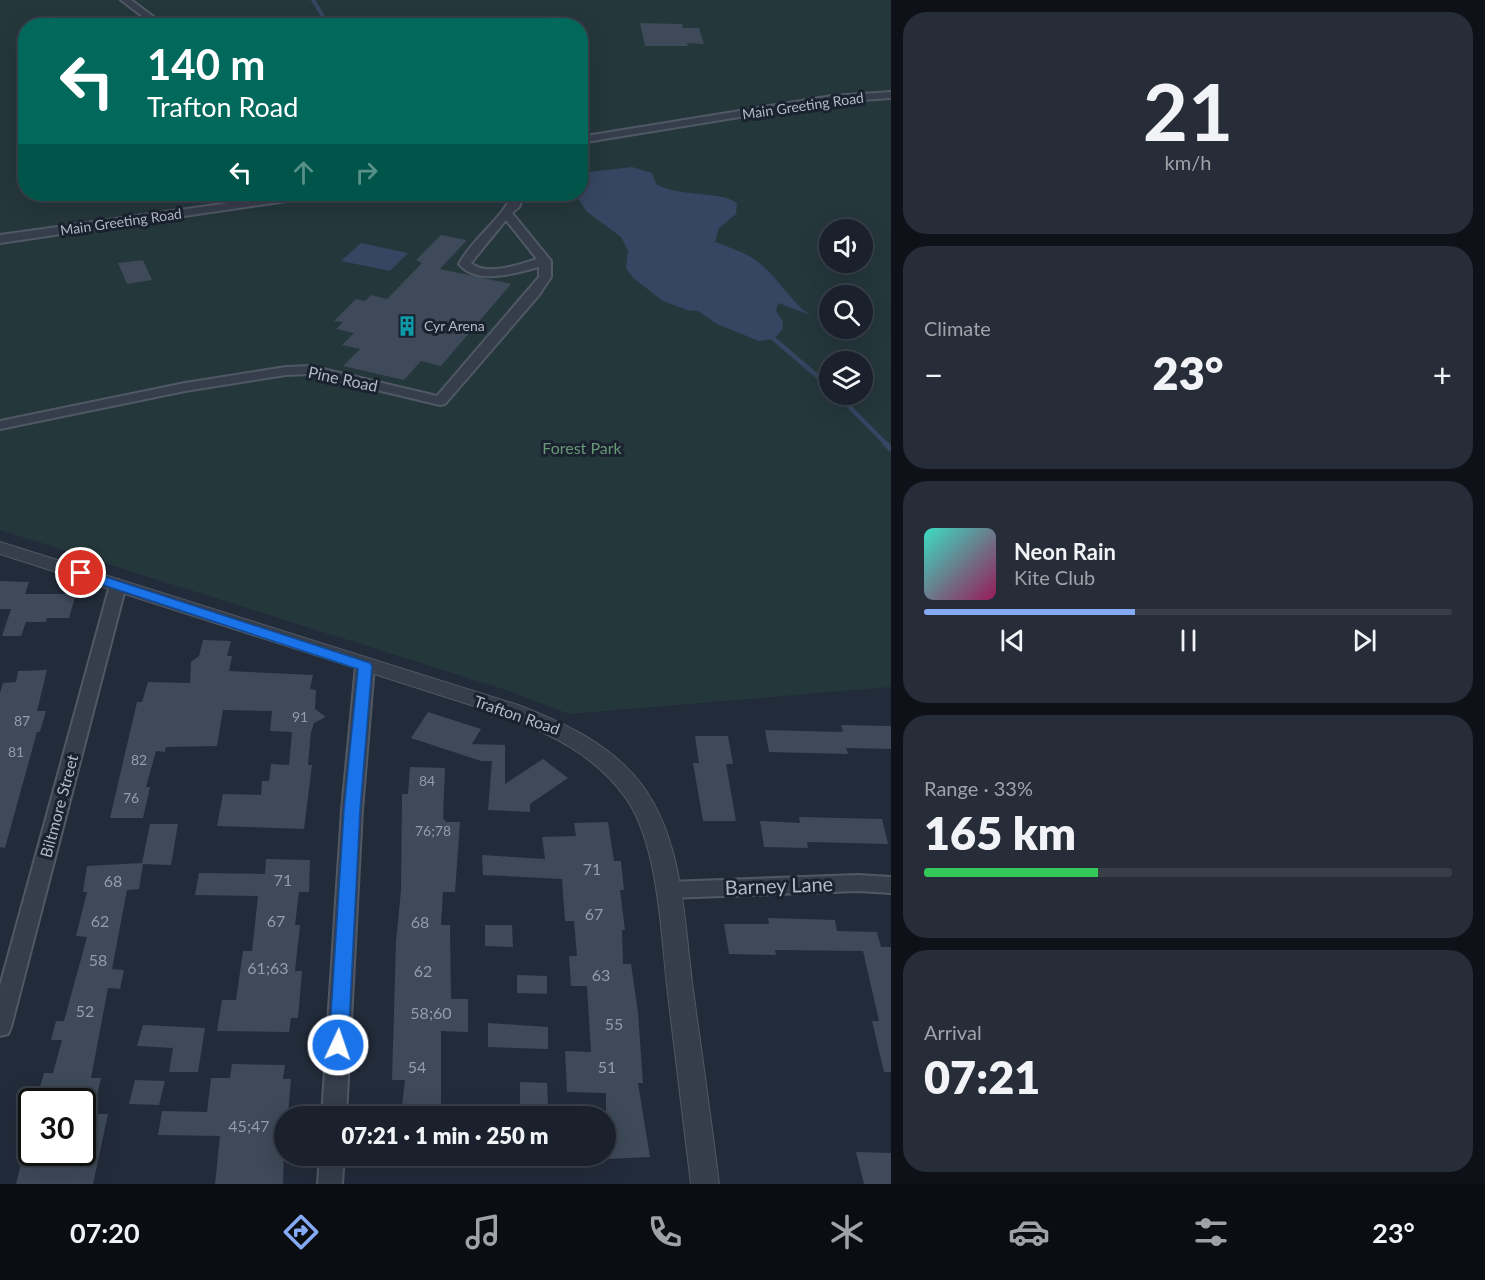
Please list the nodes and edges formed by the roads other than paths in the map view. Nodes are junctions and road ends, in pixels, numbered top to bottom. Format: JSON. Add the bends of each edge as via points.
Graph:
{"nodes":[{"id":1,"x":125,"y":0,"type":"edge"},
{"id":2,"x":151,"y":18,"type":"edge"},
{"id":3,"x":891,"y":95,"type":"edge"},
{"id":4,"x":714,"y":119,"type":"junction"},
{"id":5,"x":588,"y":139,"type":"edge"},
{"id":6,"x":588,"y":146,"type":"edge"},
{"id":7,"x":265,"y":201,"type":"edge"},
{"id":8,"x":515,"y":201,"type":"edge"},
{"id":9,"x":506,"y":213,"type":"junction"},
{"id":10,"x":0,"y":239,"type":"edge"},
{"id":11,"x":544,"y":261,"type":"junction"},
{"id":12,"x":0,"y":424,"type":"edge"},
{"id":13,"x":0,"y":548,"type":"edge"},
{"id":14,"x":118,"y":585,"type":"junction"},
{"id":15,"x":365,"y":666,"type":"junction"},
{"id":16,"x":891,"y":885,"type":"edge"},
{"id":17,"x":668,"y":890,"type":"junction"},
{"id":18,"x":0,"y":1027,"type":"edge"},
{"id":19,"x":335,"y":1106,"type":"edge"},
{"id":20,"x":331,"y":1166,"type":"edge"},
{"id":21,"x":330,"y":1184,"type":"edge"},
{"id":22,"x":705,"y":1184,"type":"edge"}],
"edges":[{"from":1,"to":2,"type":"street"},
{"from":3,"to":4,"type":"street","name":"Main Greeting Road","via":[[832,99]]},
{"from":4,"to":5,"type":"street","name":"Main Greeting Road"},
{"from":4,"to":6,"type":"street","name":"Main Greeting Road","via":[[698,126]]},
{"from":7,"to":10,"type":"street","name":"Main Greeting Road"},
{"from":8,"to":9,"type":"street"},
{"from":9,"to":11,"type":"street"},
{"from":9,"to":11,"type":"street","via":[[470,255],[466,267],[493,272]]},
{"from":11,"to":12,"type":"street","name":"Pine Road","via":[[544,277],[536,292],[440,401],[318,372],[291,370]]},
{"from":13,"to":14,"type":"street","name":"Trafton Road"},
{"from":14,"to":15,"type":"street","name":"Trafton Road"},
{"from":14,"to":18,"type":"street","name":"Biltmore Street"},
{"from":15,"to":17,"type":"street","name":"Trafton Road","via":[[510,710],[584,742],[639,799],[656,839]]},
{"from":15,"to":19,"type":"street","via":[[352,810]]},
{"from":16,"to":17,"type":"street","name":"Barney Lane"},
{"from":17,"to":22,"type":"street","name":"Trafton Road"},
{"from":20,"to":21,"type":"street"}]}
